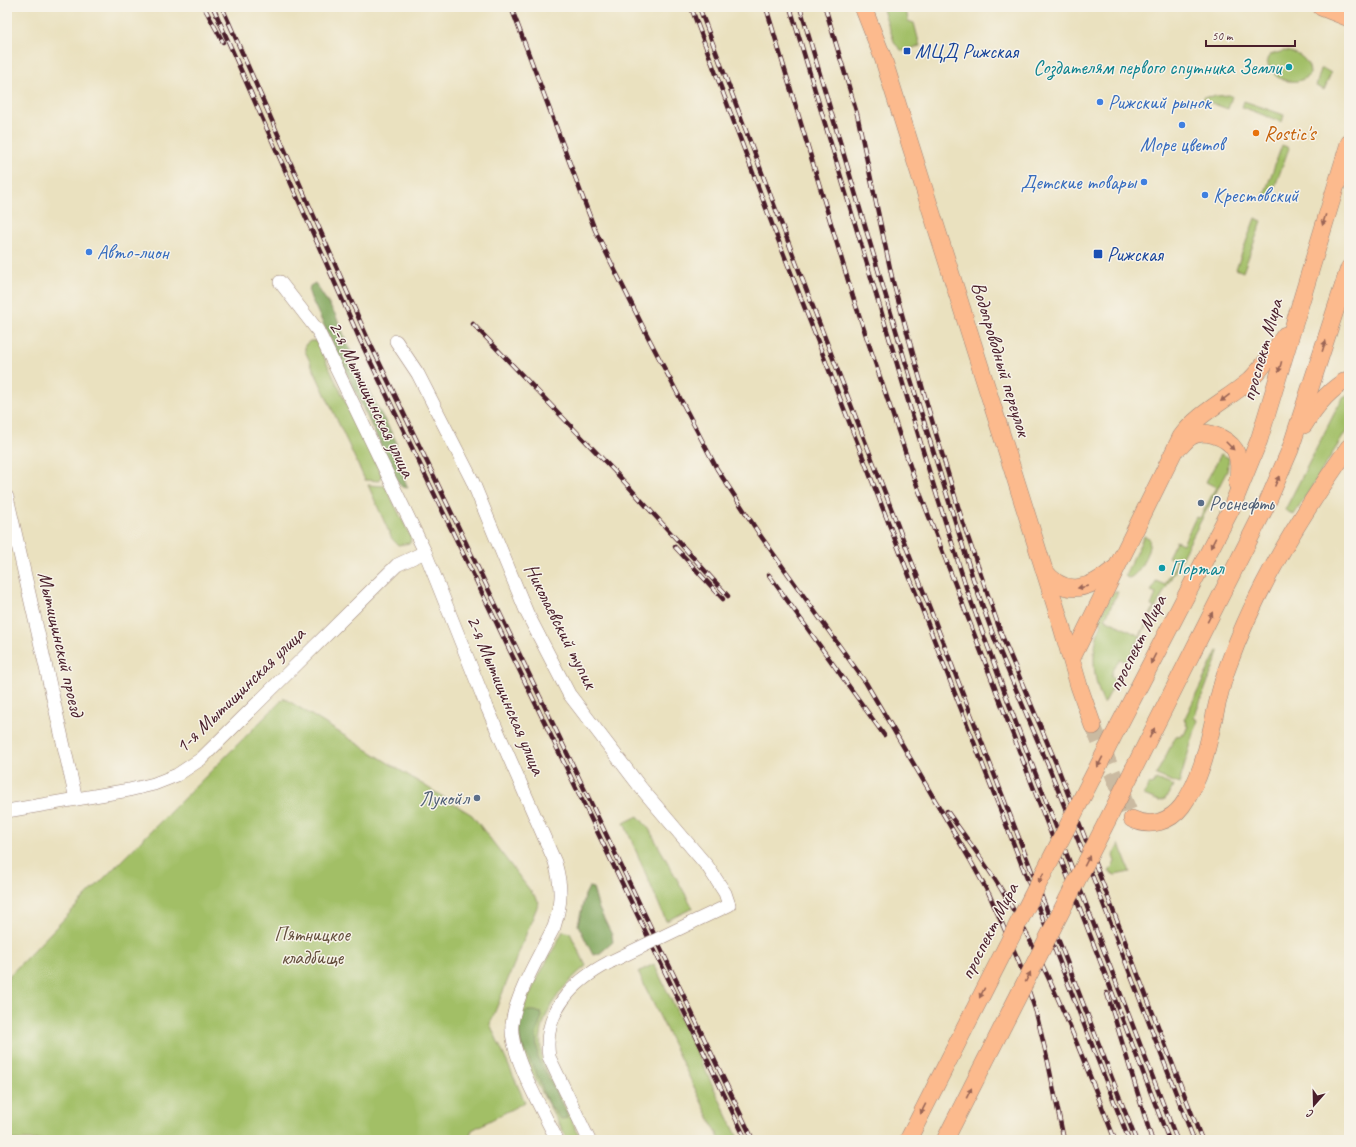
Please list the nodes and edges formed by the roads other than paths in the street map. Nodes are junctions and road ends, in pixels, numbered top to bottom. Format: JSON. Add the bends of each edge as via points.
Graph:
{"nodes":[{"id":1,"x":863,"y":7,"type":"edge"},
{"id":2,"x":1321,"y":7,"type":"edge"},
{"id":3,"x":1349,"y":18,"type":"edge"},
{"id":4,"x":1349,"y":143,"type":"edge"},
{"id":5,"x":1349,"y":268,"type":"edge"},
{"id":6,"x":280,"y":282,"type":"dead end"},
{"id":7,"x":1299,"y":303,"type":"junction"},
{"id":8,"x":396,"y":340,"type":"dead end"},
{"id":9,"x":1349,"y":379,"type":"edge"},
{"id":10,"x":1349,"y":388,"type":"edge"},
{"id":11,"x":1323,"y":399,"type":"junction"},
{"id":12,"x":1349,"y":447,"type":"edge"},
{"id":13,"x":1290,"y":450,"type":"junction"},
{"id":14,"x":1167,"y":465,"type":"junction"},
{"id":15,"x":7,"y":497,"type":"edge"},
{"id":16,"x":1231,"y":509,"type":"junction"},
{"id":17,"x":425,"y":552,"type":"junction"},
{"id":18,"x":1043,"y":568,"type":"junction"},
{"id":19,"x":1116,"y":568,"type":"junction"},
{"id":20,"x":1072,"y":658,"type":"junction"},
{"id":21,"x":1093,"y":726,"type":"tunnel mouth"},
{"id":22,"x":76,"y":799,"type":"junction"},
{"id":23,"x":7,"y":811,"type":"edge"},
{"id":24,"x":1132,"y":819,"type":"dead end"},
{"id":25,"x":557,"y":1140,"type":"edge"},
{"id":26,"x":589,"y":1140,"type":"edge"},
{"id":27,"x":908,"y":1140,"type":"edge"},
{"id":28,"x":945,"y":1140,"type":"edge"}],
"edges":[{"from":1,"to":18,"type":"main road","name":"Водопроводный переулок","via":[[883,58]]},
{"from":2,"to":3,"type":"main road"},
{"from":4,"to":7,"type":"main road","name":"проспект Мира","one_way":true},
{"from":13,"to":5,"type":"main road","one_way":true},
{"from":6,"to":17,"type":"street","name":"2-я Мытищинская улица","via":[[318,331]]},
{"from":7,"to":14,"type":"main road","one_way":true,"via":[[1284,336],[1271,355],[1249,380],[1187,429]]},
{"from":7,"to":16,"type":"main road","name":"проспект Мира","one_way":true,"via":[[1259,440]]},
{"from":8,"to":26,"type":"street","name":"Николаевский тупик","bridge":true,"via":[[418,374],[472,480],[527,613],[569,694],[641,788],[708,867],[729,905],[590,972],[569,991],[557,1009],[548,1034],[549,1057]]},
{"from":9,"to":11,"type":"main road"},
{"from":10,"to":11,"type":"main road","via":[[1335,391]]},
{"from":11,"to":13,"type":"main road","via":[[1307,420]]},
{"from":12,"to":24,"type":"main road","via":[[1252,605],[1227,668],[1205,752],[1189,794],[1177,812],[1166,819],[1150,824]]},
{"from":28,"to":13,"type":"main road","one_way":true,"bridge":true,"via":[[1265,508]]},
{"from":14,"to":16,"type":"main road","one_way":true,"via":[[1181,446],[1193,436],[1204,433],[1222,439],[1234,449],[1238,457],[1238,480]]},
{"from":14,"to":19,"type":"main road"},
{"from":15,"to":22,"type":"street","name":"Мытищинский проезд"},
{"from":16,"to":27,"type":"main road","name":"проспект Мира","one_way":true,"bridge":true},
{"from":17,"to":22,"type":"street","name":"1-я Мытищинская улица","via":[[397,565],[189,768],[154,784]]},
{"from":17,"to":25,"type":"street","name":"2-я Мытищинская улица","via":[[487,706],[555,862],[560,881],[561,898],[554,927],[519,999],[511,1026],[520,1060]]},
{"from":19,"to":18,"type":"main road","one_way":true,"via":[[1090,585],[1077,588],[1053,580]]},
{"from":18,"to":20,"type":"main road","name":"Водопроводный переулок"},
{"from":19,"to":20,"type":"main road"},
{"from":20,"to":21,"type":"main road","name":"Водопроводный переулок"},
{"from":22,"to":23,"type":"street","name":"1-я Мытищинская улица"}]}
